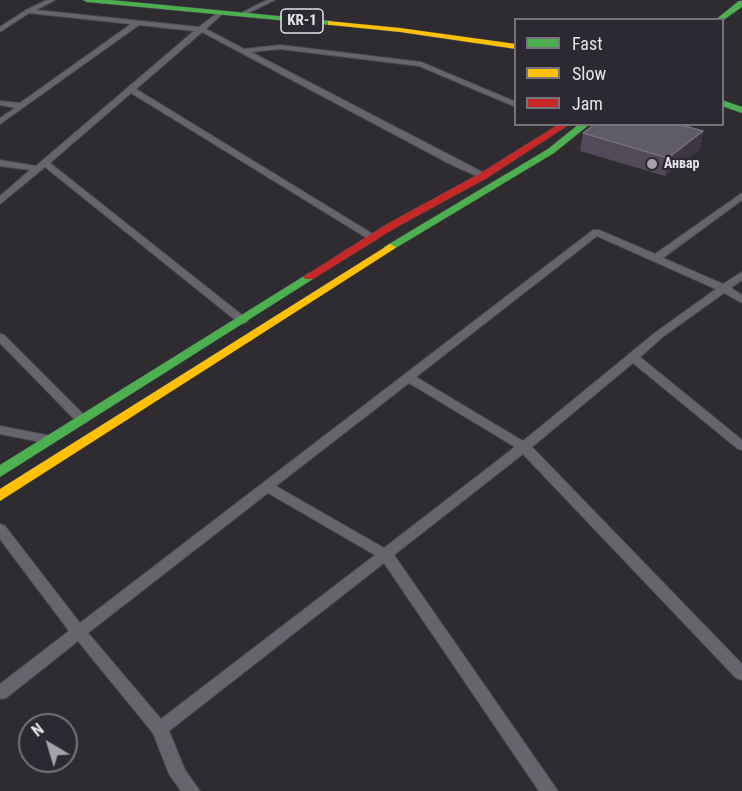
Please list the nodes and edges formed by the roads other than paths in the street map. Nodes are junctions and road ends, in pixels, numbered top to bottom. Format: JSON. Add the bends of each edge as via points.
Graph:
{"nodes":[{"id":1,"x":52,"y":0,"type":"edge"},
{"id":2,"x":87,"y":0,"type":"edge"},
{"id":3,"x":272,"y":0,"type":"edge"},
{"id":4,"x":742,"y":3,"type":"edge"},
{"id":5,"x":28,"y":12,"type":"junction"},
{"id":6,"x":220,"y":13,"type":"junction"},
{"id":7,"x":240,"y":15,"type":"junction"},
{"id":8,"x":722,"y":18,"type":"edge"},
{"id":9,"x":137,"y":23,"type":"junction"},
{"id":10,"x":0,"y":30,"type":"edge"},
{"id":11,"x":203,"y":30,"type":"junction"},
{"id":12,"x":514,"y":47,"type":"edge"},
{"id":13,"x":241,"y":51,"type":"junction"},
{"id":14,"x":132,"y":90,"type":"junction"},
{"id":15,"x":0,"y":103,"type":"edge"},
{"id":16,"x":724,"y":103,"type":"edge"},
{"id":17,"x":514,"y":104,"type":"edge"},
{"id":18,"x":21,"y":106,"type":"junction"},
{"id":19,"x":742,"y":110,"type":"edge"},
{"id":20,"x":0,"y":122,"type":"edge"},
{"id":21,"x":560,"y":126,"type":"edge"},
{"id":22,"x":583,"y":126,"type":"edge"},
{"id":23,"x":0,"y":163,"type":"edge"},
{"id":24,"x":42,"y":166,"type":"junction"},
{"id":25,"x":483,"y":176,"type":"junction"},
{"id":26,"x":742,"y":196,"type":"edge"},
{"id":27,"x":0,"y":201,"type":"edge"},
{"id":28,"x":391,"y":226,"type":"junction"},
{"id":29,"x":409,"y":235,"type":"junction"},
{"id":30,"x":374,"y":238,"type":"junction"},
{"id":31,"x":656,"y":258,"type":"junction"},
{"id":32,"x":742,"y":275,"type":"edge"},
{"id":33,"x":724,"y":288,"type":"junction"},
{"id":34,"x":742,"y":300,"type":"edge"},
{"id":35,"x":243,"y":321,"type":"junction"},
{"id":36,"x":0,"y":337,"type":"edge"},
{"id":37,"x":633,"y":357,"type":"junction"},
{"id":38,"x":408,"y":377,"type":"junction"},
{"id":39,"x":82,"y":420,"type":"junction"},
{"id":40,"x":0,"y":430,"type":"edge"},
{"id":41,"x":51,"y":440,"type":"junction"},
{"id":42,"x":742,"y":446,"type":"edge"},
{"id":43,"x":524,"y":447,"type":"junction"},
{"id":44,"x":0,"y":472,"type":"edge"},
{"id":45,"x":266,"y":486,"type":"junction"},
{"id":46,"x":0,"y":496,"type":"edge"},
{"id":47,"x":0,"y":529,"type":"edge"},
{"id":48,"x":387,"y":556,"type":"junction"},
{"id":49,"x":78,"y":631,"type":"junction"},
{"id":50,"x":742,"y":674,"type":"edge"},
{"id":51,"x":0,"y":693,"type":"edge"},
{"id":52,"x":160,"y":729,"type":"junction"},
{"id":53,"x":191,"y":791,"type":"edge"},
{"id":54,"x":549,"y":791,"type":"edge"}],
"edges":[{"from":1,"to":5,"type":"street"},
{"from":2,"to":6,"type":"main road","number":"KR-1"},
{"from":3,"to":7,"type":"street"},
{"from":4,"to":8,"type":"main road"},
{"from":5,"to":9,"type":"street"},
{"from":5,"to":10,"type":"street"},
{"from":6,"to":7,"type":"main road","number":"KR-1"},
{"from":6,"to":11,"type":"street"},
{"from":7,"to":12,"type":"main road","number":"KR-1","via":[[400,30]]},
{"from":9,"to":11,"type":"street"},
{"from":9,"to":18,"type":"street"},
{"from":11,"to":13,"type":"street"},
{"from":11,"to":14,"type":"street"},
{"from":13,"to":17,"type":"street","via":[[280,47],[422,64]]},
{"from":13,"to":25,"type":"street"},
{"from":14,"to":24,"type":"street"},
{"from":14,"to":30,"type":"street"},
{"from":15,"to":18,"type":"street"},
{"from":16,"to":19,"type":"main road"},
{"from":18,"to":20,"type":"street"},
{"from":21,"to":25,"type":"main road"},
{"from":22,"to":29,"type":"main road","via":[[551,151]]},
{"from":23,"to":24,"type":"street"},
{"from":24,"to":27,"type":"street"},
{"from":24,"to":35,"type":"street"},
{"from":25,"to":28,"type":"main road"},
{"from":26,"to":31,"type":"street"},
{"from":28,"to":29,"type":"main road"},
{"from":28,"to":30,"type":"main road"},
{"from":29,"to":46,"type":"main road"},
{"from":30,"to":35,"type":"main road"},
{"from":31,"to":33,"type":"street"},
{"from":31,"to":38,"type":"street","via":[[596,231]]},
{"from":32,"to":33,"type":"street"},
{"from":33,"to":34,"type":"street"},
{"from":33,"to":37,"type":"street"},
{"from":35,"to":39,"type":"main road"},
{"from":36,"to":39,"type":"street"},
{"from":37,"to":42,"type":"street"},
{"from":37,"to":43,"type":"street"},
{"from":38,"to":43,"type":"street"},
{"from":38,"to":45,"type":"street"},
{"from":39,"to":41,"type":"main road"},
{"from":40,"to":41,"type":"street"},
{"from":41,"to":44,"type":"main road"},
{"from":43,"to":48,"type":"street"},
{"from":43,"to":50,"type":"street"},
{"from":45,"to":48,"type":"street"},
{"from":45,"to":49,"type":"street"},
{"from":47,"to":49,"type":"street"},
{"from":48,"to":52,"type":"street"},
{"from":48,"to":54,"type":"street"},
{"from":49,"to":51,"type":"street"},
{"from":49,"to":52,"type":"street"},
{"from":52,"to":53,"type":"street","via":[[178,774]]}]}
